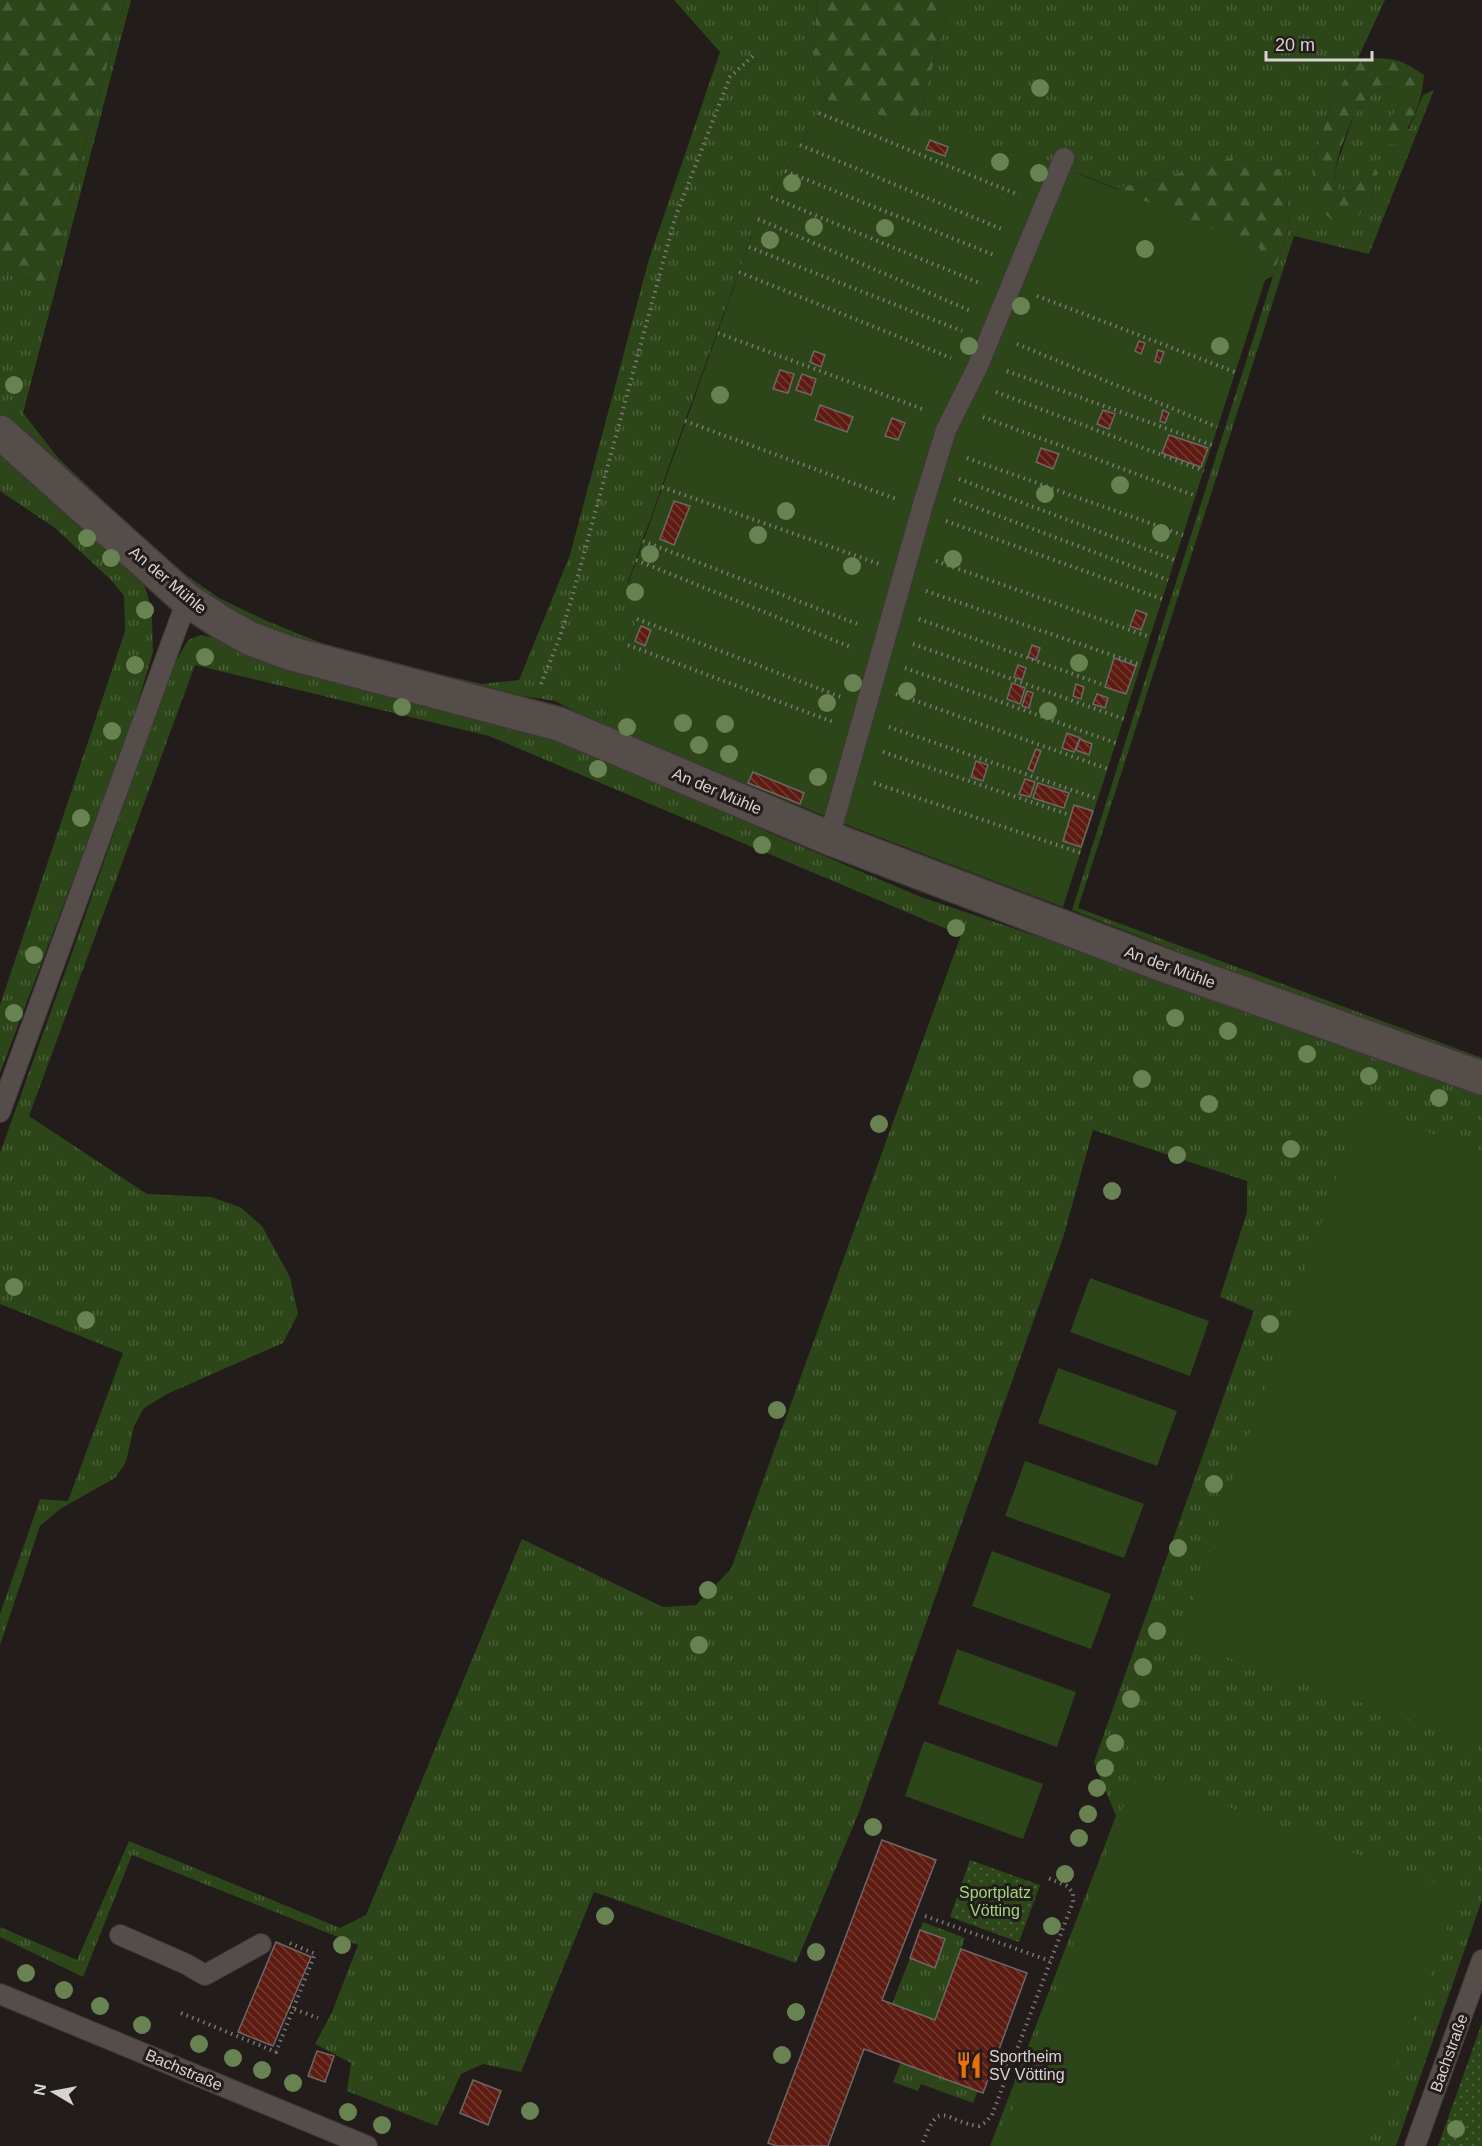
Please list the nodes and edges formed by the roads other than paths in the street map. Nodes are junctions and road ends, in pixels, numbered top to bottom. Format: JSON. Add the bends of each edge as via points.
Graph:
{"nodes":[{"id":1,"x":1064,"y":158,"type":"dead end"},
{"id":2,"x":0,"y":432,"type":"edge"},
{"id":3,"x":187,"y":600,"type":"junction"},
{"id":4,"x":829,"y":838,"type":"junction"},
{"id":5,"x":1482,"y":1078,"type":"edge"},
{"id":6,"x":0,"y":1112,"type":"edge"},
{"id":7,"x":120,"y":1935,"type":"dead end"},
{"id":8,"x":261,"y":1944,"type":"road end"},
{"id":9,"x":1482,"y":1960,"type":"edge"},
{"id":10,"x":0,"y":1994,"type":"edge"},
{"id":11,"x":367,"y":2146,"type":"edge"},
{"id":12,"x":1415,"y":2146,"type":"edge"}],
"edges":[{"from":1,"to":4,"type":"lane","via":[[941,449]]},
{"from":2,"to":3,"type":"street","name":"An der Mühle"},
{"from":3,"to":4,"type":"street","name":"An der Mühle","via":[[249,638],[289,653],[529,716],[589,736]]},
{"from":3,"to":6,"type":"lane"},
{"from":4,"to":5,"type":"street","name":"An der Mühle","via":[[1166,966]]},
{"from":7,"to":8,"type":"lane","via":[[205,1975]]},
{"from":9,"to":12,"type":"lane","name":"Bachstraße"},
{"from":10,"to":11,"type":"lane","name":"Bachstraße"}]}
